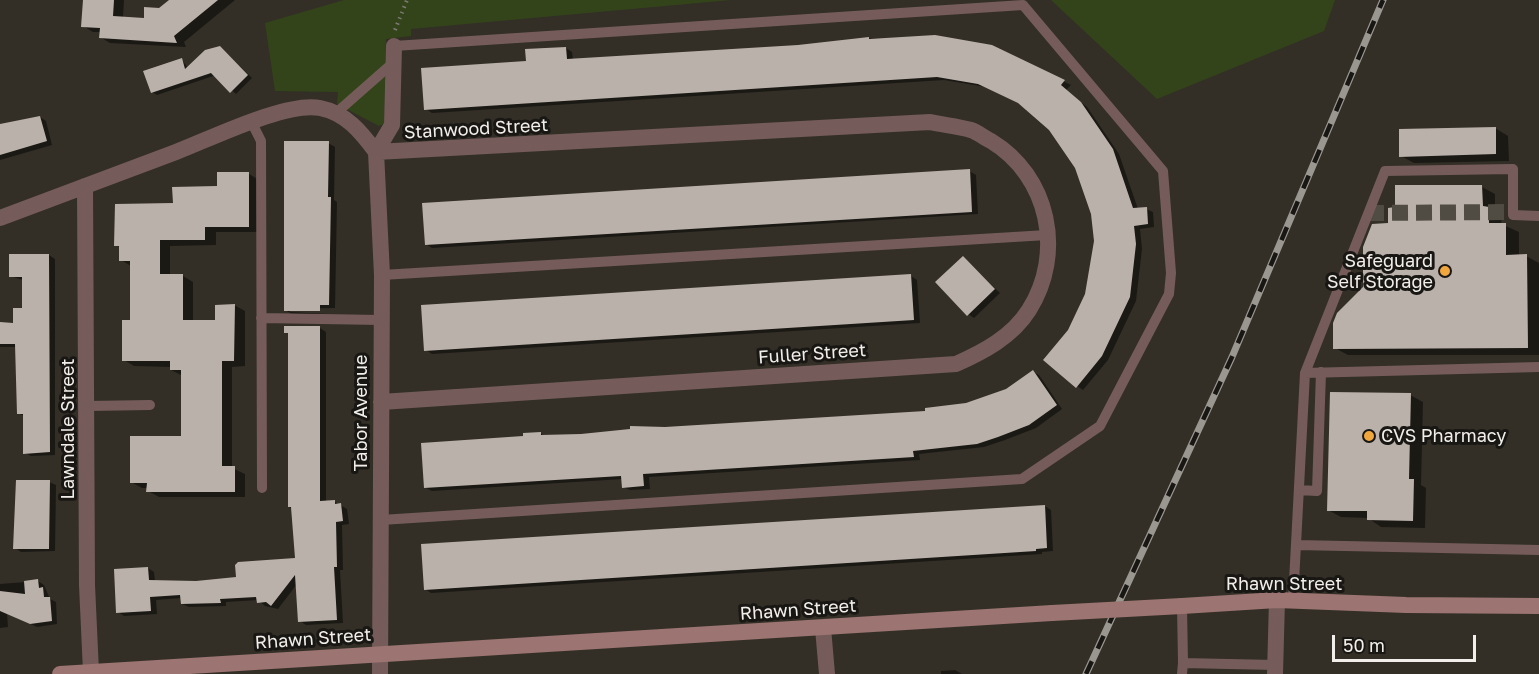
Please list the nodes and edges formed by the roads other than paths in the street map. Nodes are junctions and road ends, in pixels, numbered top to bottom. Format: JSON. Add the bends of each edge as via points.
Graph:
{"nodes":[{"id":1,"x":394,"y":54,"type":"junction"},
{"id":2,"x":336,"y":113,"type":"junction"},
{"id":3,"x":252,"y":123,"type":"junction"},
{"id":4,"x":987,"y":139,"type":"joint"},
{"id":5,"x":376,"y":152,"type":"junction"},
{"id":6,"x":86,"y":186,"type":"junction"},
{"id":7,"x":1539,"y":216,"type":"edge"},
{"id":8,"x":0,"y":218,"type":"edge"},
{"id":9,"x":1047,"y":235,"type":"junction"},
{"id":10,"x":382,"y":275,"type":"junction"},
{"id":11,"x":261,"y":318,"type":"junction"},
{"id":12,"x":381,"y":320,"type":"junction"},
{"id":13,"x":1539,"y":367,"type":"edge"},
{"id":14,"x":1322,"y":372,"type":"junction"},
{"id":15,"x":1305,"y":373,"type":"junction"},
{"id":16,"x":381,"y":402,"type":"junction"},
{"id":17,"x":150,"y":405,"type":"dead end"},
{"id":18,"x":87,"y":406,"type":"junction"},
{"id":19,"x":262,"y":488,"type":"dead end"},
{"id":20,"x":1299,"y":490,"type":"junction"},
{"id":21,"x":381,"y":520,"type":"junction"},
{"id":22,"x":1296,"y":545,"type":"junction"},
{"id":23,"x":1539,"y":550,"type":"edge"},
{"id":24,"x":1285,"y":600,"type":"junction"},
{"id":25,"x":1182,"y":606,"type":"junction"},
{"id":26,"x":1539,"y":606,"type":"edge"},
{"id":27,"x":823,"y":628,"type":"junction"},
{"id":28,"x":380,"y":655,"type":"junction"},
{"id":29,"x":1183,"y":669,"type":"edge"},
{"id":30,"x":1275,"y":670,"type":"edge"},
{"id":31,"x":91,"y":672,"type":"junction"},
{"id":32,"x":60,"y":674,"type":"edge"},
{"id":33,"x":380,"y":674,"type":"edge"},
{"id":34,"x":827,"y":674,"type":"edge"}],
"edges":[{"from":1,"to":2,"type":"lane"},
{"from":1,"to":5,"type":"street","via":[[392,125]]},
{"from":1,"to":21,"type":"lane","via":[[1023,5],[1163,171],[1171,273],[1169,294],[1100,426],[1022,479]]},
{"from":2,"to":3,"type":"street","via":[[302,108]]},
{"from":2,"to":5,"type":"street","via":[[361,132]]},
{"from":3,"to":6,"type":"street"},
{"from":3,"to":11,"type":"lane","via":[[261,141]]},
{"from":4,"to":5,"type":"street","name":"Stanwood Street","via":[[972,130],[930,122]]},
{"from":4,"to":9,"type":"street","name":"Fuller Street","via":[[1030,175],[1044,206]]},
{"from":5,"to":10,"type":"street","name":"Tabor Avenue"},
{"from":6,"to":8,"type":"street"},
{"from":6,"to":18,"type":"street","name":"Lawndale Street"},
{"from":7,"to":15,"type":"lane","via":[[1513,215],[1513,169],[1385,171]]},
{"from":9,"to":10,"type":"lane"},
{"from":9,"to":16,"type":"street","name":"Fuller Street","via":[[1045,275],[1029,311],[1004,338],[956,364]]},
{"from":10,"to":12,"type":"street","name":"Tabor Avenue"},
{"from":11,"to":12,"type":"lane"},
{"from":11,"to":19,"type":"lane"},
{"from":12,"to":16,"type":"street","name":"Tabor Avenue"},
{"from":13,"to":14,"type":"lane"},
{"from":14,"to":15,"type":"lane"},
{"from":14,"to":20,"type":"lane","via":[[1317,491]]},
{"from":15,"to":20,"type":"lane"},
{"from":16,"to":21,"type":"street","name":"Tabor Avenue"},
{"from":17,"to":18,"type":"lane"},
{"from":18,"to":31,"type":"street","name":"Lawndale Street"},
{"from":20,"to":22,"type":"lane"},
{"from":21,"to":28,"type":"street","name":"Tabor Avenue"},
{"from":22,"to":23,"type":"lane"},
{"from":22,"to":24,"type":"lane"},
{"from":24,"to":25,"type":"main road","name":"Rhawn Street"},
{"from":24,"to":26,"type":"main road","name":"Rhawn Street"},
{"from":24,"to":30,"type":"street"},
{"from":25,"to":27,"type":"main road","name":"Rhawn Street","bridge":true},
{"from":25,"to":29,"type":"lane"},
{"from":27,"to":28,"type":"main road","name":"Rhawn Street"},
{"from":27,"to":34,"type":"street"},
{"from":28,"to":31,"type":"main road","name":"Rhawn Street"},
{"from":28,"to":33,"type":"street","name":"Tabor Avenue"},
{"from":29,"to":30,"type":"lane"},
{"from":31,"to":32,"type":"main road","name":"Rhawn Street"}]}
